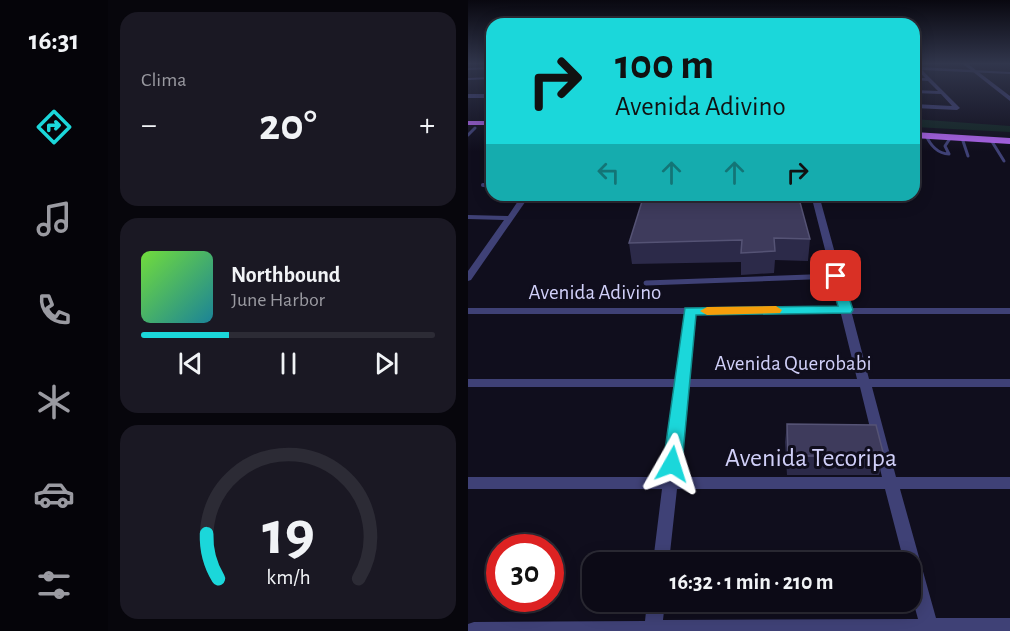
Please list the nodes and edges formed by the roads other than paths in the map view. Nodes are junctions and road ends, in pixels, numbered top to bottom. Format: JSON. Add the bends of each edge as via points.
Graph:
{"nodes":[{"id":1,"x":943,"y":93,"type":"edge"},
{"id":2,"x":920,"y":106,"type":"edge"},
{"id":3,"x":486,"y":124,"type":"edge"},
{"id":4,"x":470,"y":126,"type":"edge"},
{"id":5,"x":486,"y":127,"type":"edge"},
{"id":6,"x":920,"y":128,"type":"edge"},
{"id":7,"x":468,"y":135,"type":"edge"},
{"id":8,"x":1010,"y":135,"type":"edge"},
{"id":9,"x":920,"y":137,"type":"edge"},
{"id":10,"x":951,"y":137,"type":"junction"},
{"id":11,"x":962,"y":138,"type":"junction"},
{"id":12,"x":928,"y":140,"type":"junction"},
{"id":13,"x":991,"y":140,"type":"junction"},
{"id":14,"x":1010,"y":142,"type":"edge"},
{"id":15,"x":945,"y":146,"type":"junction"},
{"id":16,"x":968,"y":156,"type":"dead end"},
{"id":17,"x":1004,"y":160,"type":"dead end"},
{"id":18,"x":522,"y":201,"type":"edge"},
{"id":19,"x":817,"y":201,"type":"edge"},
{"id":20,"x":468,"y":218,"type":"edge"},
{"id":21,"x":510,"y":218,"type":"junction"},
{"id":22,"x":468,"y":260,"type":"edge"},
{"id":23,"x":480,"y":260,"type":"junction"},
{"id":24,"x":836,"y":276,"type":"junction"},
{"id":25,"x":468,"y":278,"type":"edge"},
{"id":26,"x":646,"y":283,"type":"dead end"},
{"id":27,"x":846,"y":310,"type":"junction"},
{"id":28,"x":468,"y":311,"type":"edge"},
{"id":29,"x":690,"y":311,"type":"junction"},
{"id":30,"x":1010,"y":311,"type":"edge"},
{"id":31,"x":468,"y":383,"type":"edge"},
{"id":32,"x":682,"y":383,"type":"junction"},
{"id":33,"x":863,"y":383,"type":"junction"},
{"id":34,"x":1010,"y":383,"type":"edge"},
{"id":35,"x":670,"y":482,"type":"junction"},
{"id":36,"x":890,"y":482,"type":"junction"},
{"id":37,"x":468,"y":483,"type":"edge"},
{"id":38,"x":1010,"y":483,"type":"edge"},
{"id":39,"x":662,"y":552,"type":"edge"},
{"id":40,"x":656,"y":612,"type":"edge"},
{"id":41,"x":1010,"y":627,"type":"edge"},
{"id":42,"x":930,"y":629,"type":"edge"},
{"id":43,"x":653,"y":630,"type":"edge"},
{"id":44,"x":474,"y":631,"type":"edge"}],
"edges":[{"from":1,"to":2,"type":"street","via":[[957,108]]},
{"from":3,"to":4,"type":"main road"},
{"from":4,"to":5,"type":"main road"},
{"from":4,"to":7,"type":"lane"},
{"from":6,"to":8,"type":"main road"},
{"from":9,"to":12,"type":"main road"},
{"from":10,"to":11,"type":"main road"},
{"from":10,"to":12,"type":"main road"},
{"from":10,"to":15,"type":"lane"},
{"from":11,"to":13,"type":"main road"},
{"from":11,"to":16,"type":"lane"},
{"from":12,"to":15,"type":"lane"},
{"from":12,"to":15,"type":"lane","via":[[941,154],[949,154]]},
{"from":13,"to":14,"type":"main road"},
{"from":13,"to":17,"type":"lane"},
{"from":18,"to":21,"type":"street"},
{"from":19,"to":24,"type":"street"},
{"from":20,"to":21,"type":"street"},
{"from":21,"to":23,"type":"street"},
{"from":22,"to":23,"type":"street"},
{"from":23,"to":25,"type":"street"},
{"from":24,"to":26,"type":"lane"},
{"from":24,"to":27,"type":"street"},
{"from":27,"to":29,"type":"street","name":"Avenida Adivino"},
{"from":27,"to":30,"type":"street","name":"Avenida Adivino"},
{"from":27,"to":33,"type":"street"},
{"from":28,"to":29,"type":"street","name":"Avenida Adivino"},
{"from":29,"to":32,"type":"street"},
{"from":31,"to":32,"type":"street","name":"Avenida Querobabi"},
{"from":32,"to":33,"type":"street","name":"Avenida Querobabi"},
{"from":32,"to":35,"type":"street"},
{"from":33,"to":34,"type":"street","name":"Avenida Querobabi"},
{"from":33,"to":36,"type":"street"},
{"from":35,"to":36,"type":"street","name":"Avenida Tecoripa"},
{"from":35,"to":37,"type":"street","name":"Avenida Tecoripa"},
{"from":35,"to":39,"type":"street"},
{"from":36,"to":38,"type":"street","name":"Avenida Tecoripa"},
{"from":36,"to":42,"type":"street"},
{"from":40,"to":43,"type":"street"},
{"from":41,"to":42,"type":"street"},
{"from":42,"to":43,"type":"street"},
{"from":43,"to":44,"type":"street"}]}
